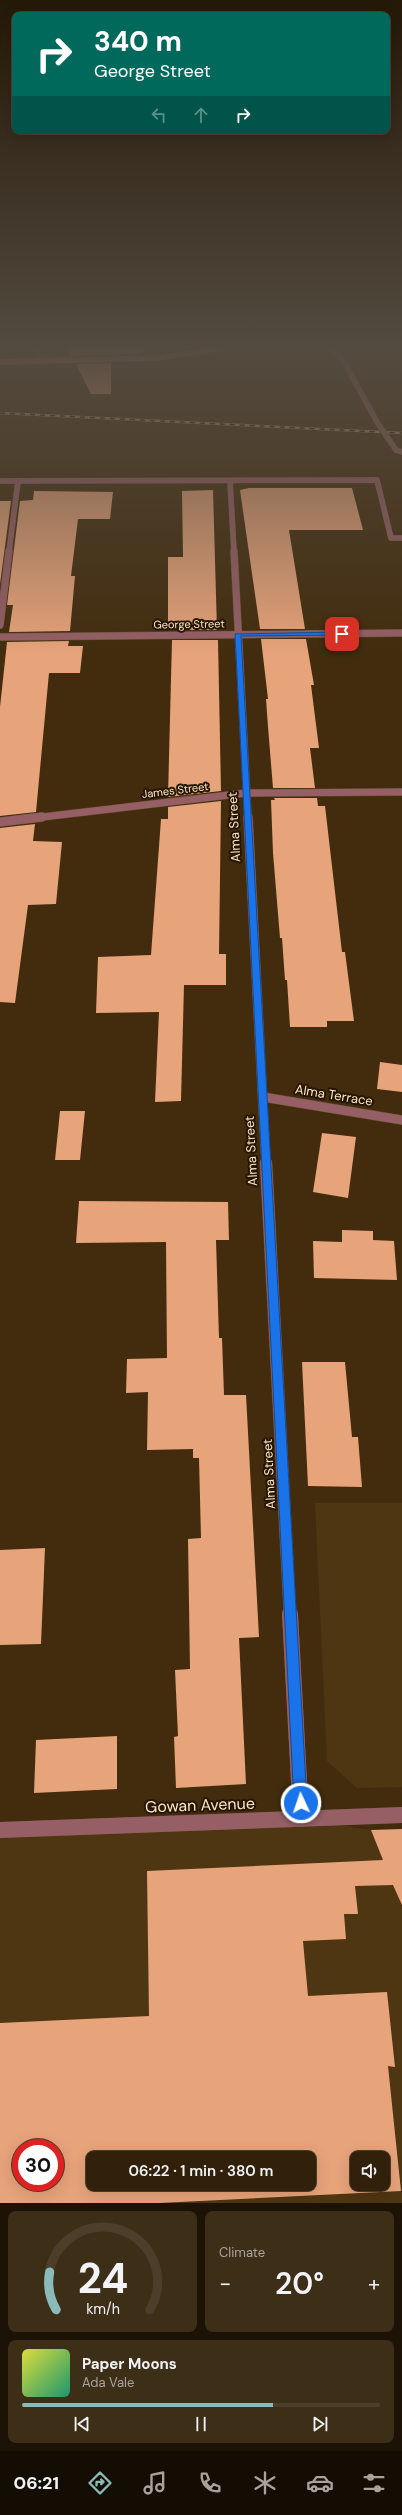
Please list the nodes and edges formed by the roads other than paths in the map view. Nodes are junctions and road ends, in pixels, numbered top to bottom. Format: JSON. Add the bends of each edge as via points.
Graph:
{"nodes":[{"id":1,"x":0,"y":481,"type":"edge"},
{"id":2,"x":18,"y":481,"type":"junction"},
{"id":3,"x":230,"y":481,"type":"junction"},
{"id":4,"x":402,"y":538,"type":"edge"},
{"id":5,"x":0,"y":625,"type":"edge"},
{"id":6,"x":402,"y":633,"type":"edge"},
{"id":7,"x":238,"y":634,"type":"junction"},
{"id":8,"x":0,"y":637,"type":"edge"},
{"id":9,"x":402,"y":792,"type":"edge"},
{"id":10,"x":246,"y":793,"type":"junction"},
{"id":11,"x":0,"y":822,"type":"edge"},
{"id":12,"x":263,"y":1097,"type":"junction"},
{"id":13,"x":402,"y":1120,"type":"edge"},
{"id":14,"x":402,"y":1815,"type":"edge"},
{"id":15,"x":302,"y":1819,"type":"junction"},
{"id":16,"x":0,"y":1830,"type":"edge"}],
"edges":[{"from":1,"to":2,"type":"street"},
{"from":2,"to":3,"type":"street"},
{"from":2,"to":5,"type":"street"},
{"from":3,"to":4,"type":"street","via":[[377,480],[391,538]]},
{"from":3,"to":7,"type":"street","name":"Alma Street"},
{"from":6,"to":7,"type":"street","name":"George Street"},
{"from":7,"to":8,"type":"street","name":"George Street"},
{"from":7,"to":10,"type":"street","name":"Alma Street"},
{"from":9,"to":10,"type":"street","name":"James Street"},
{"from":10,"to":11,"type":"street","name":"James Street"},
{"from":10,"to":12,"type":"street","name":"Alma Street"},
{"from":12,"to":13,"type":"street","name":"Alma Terrace"},
{"from":12,"to":15,"type":"street","name":"Alma Street"},
{"from":14,"to":15,"type":"street","name":"Gowan Avenue"},
{"from":15,"to":16,"type":"street","name":"Gowan Avenue"}]}
